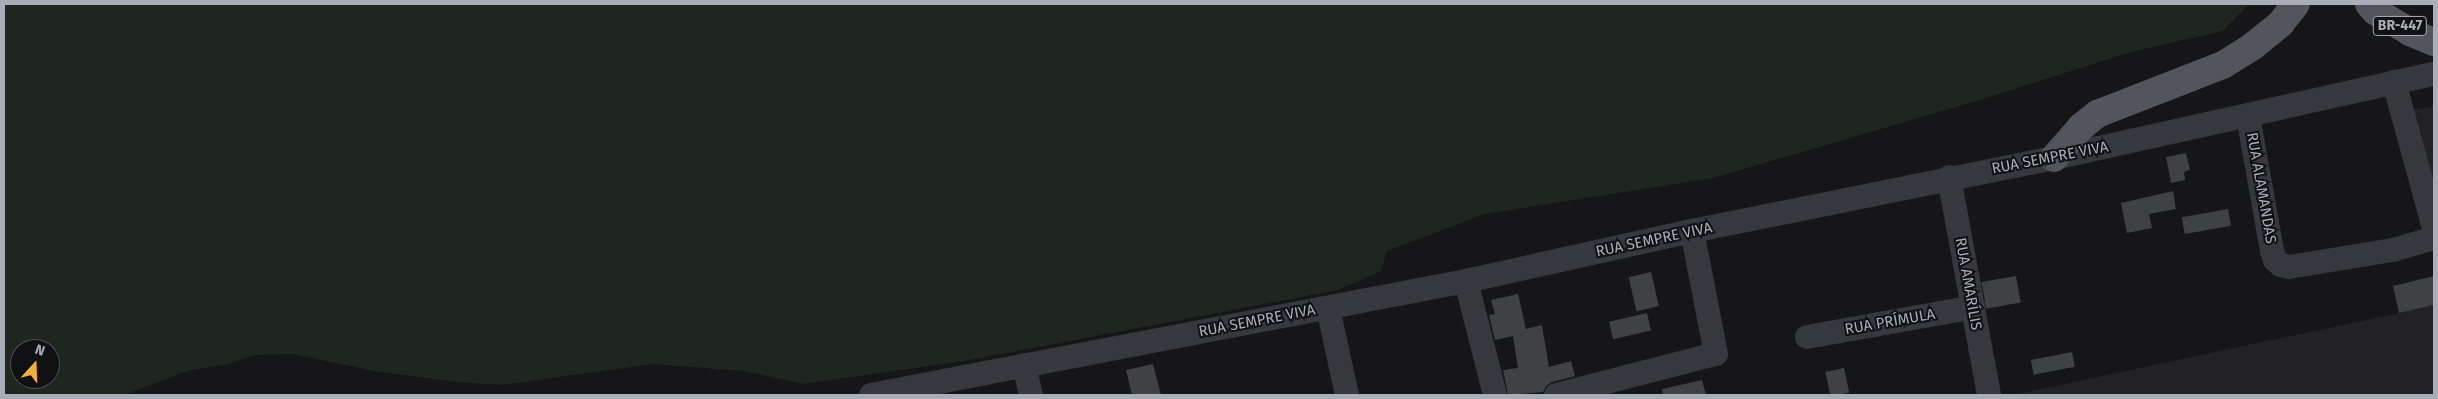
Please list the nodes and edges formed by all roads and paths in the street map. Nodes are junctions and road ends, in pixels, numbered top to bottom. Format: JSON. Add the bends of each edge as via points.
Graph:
{"nodes":[{"id":1,"x":2296,"y":4,"type":"edge"},
{"id":2,"x":2368,"y":4,"type":"edge"},
{"id":3,"x":2434,"y":42,"type":"edge"},
{"id":4,"x":2434,"y":74,"type":"edge"},
{"id":5,"x":2394,"y":82,"type":"junction"},
{"id":6,"x":2248,"y":116,"type":"junction"},
{"id":7,"x":2054,"y":158,"type":"junction"},
{"id":8,"x":1949,"y":178,"type":"junction"},
{"id":9,"x":2434,"y":228,"type":"edge"},
{"id":10,"x":1692,"y":231,"type":"junction"},
{"id":11,"x":2434,"y":238,"type":"edge"},
{"id":12,"x":1466,"y":281,"type":"junction"},
{"id":13,"x":1973,"y":307,"type":"junction"},
{"id":14,"x":1328,"y":308,"type":"junction"},
{"id":15,"x":1807,"y":337,"type":"dead end"},
{"id":16,"x":1024,"y":365,"type":"junction"},
{"id":17,"x":1988,"y":393,"type":"edge"},
{"id":18,"x":871,"y":395,"type":"edge"},
{"id":19,"x":1031,"y":395,"type":"edge"},
{"id":20,"x":1347,"y":395,"type":"edge"},
{"id":21,"x":1495,"y":395,"type":"edge"},
{"id":22,"x":1556,"y":395,"type":"edge"}],
"edges":[{"from":1,"to":7,"type":"main road","via":[[2281,23],[2223,65],[2097,114]]},
{"from":2,"to":3,"type":"main road","number":"BR-447","via":[[2410,32]]},
{"from":4,"to":5,"type":"street","name":"RUA SEMPRE VIVA"},
{"from":5,"to":6,"type":"street","name":"RUA SEMPRE VIVA"},
{"from":5,"to":9,"type":"street"},
{"from":6,"to":7,"type":"street","name":"RUA SEMPRE VIVA"},
{"from":6,"to":11,"type":"street","name":"RUA ALAMANDAS","via":[[2272,251],[2281,265],[2289,267],[2392,250]]},
{"from":7,"to":8,"type":"street","name":"RUA SEMPRE VIVA"},
{"from":8,"to":10,"type":"street","name":"RUA SEMPRE VIVA"},
{"from":8,"to":13,"type":"street","name":"RUA AMARÍLIS"},
{"from":10,"to":12,"type":"street","name":"RUA SEMPRE VIVA"},
{"from":10,"to":22,"type":"street","via":[[1716,354]]},
{"from":12,"to":14,"type":"street","name":"RUA SEMPRE VIVA"},
{"from":12,"to":21,"type":"street"},
{"from":13,"to":15,"type":"street","name":"RUA PRÍMULA"},
{"from":13,"to":17,"type":"street","name":"RUA AMARÍLIS"},
{"from":14,"to":16,"type":"street","name":"RUA SEMPRE VIVA"},
{"from":14,"to":20,"type":"street"},
{"from":16,"to":18,"type":"street","name":"RUA SEMPRE VIVA"},
{"from":16,"to":19,"type":"street"}]}
